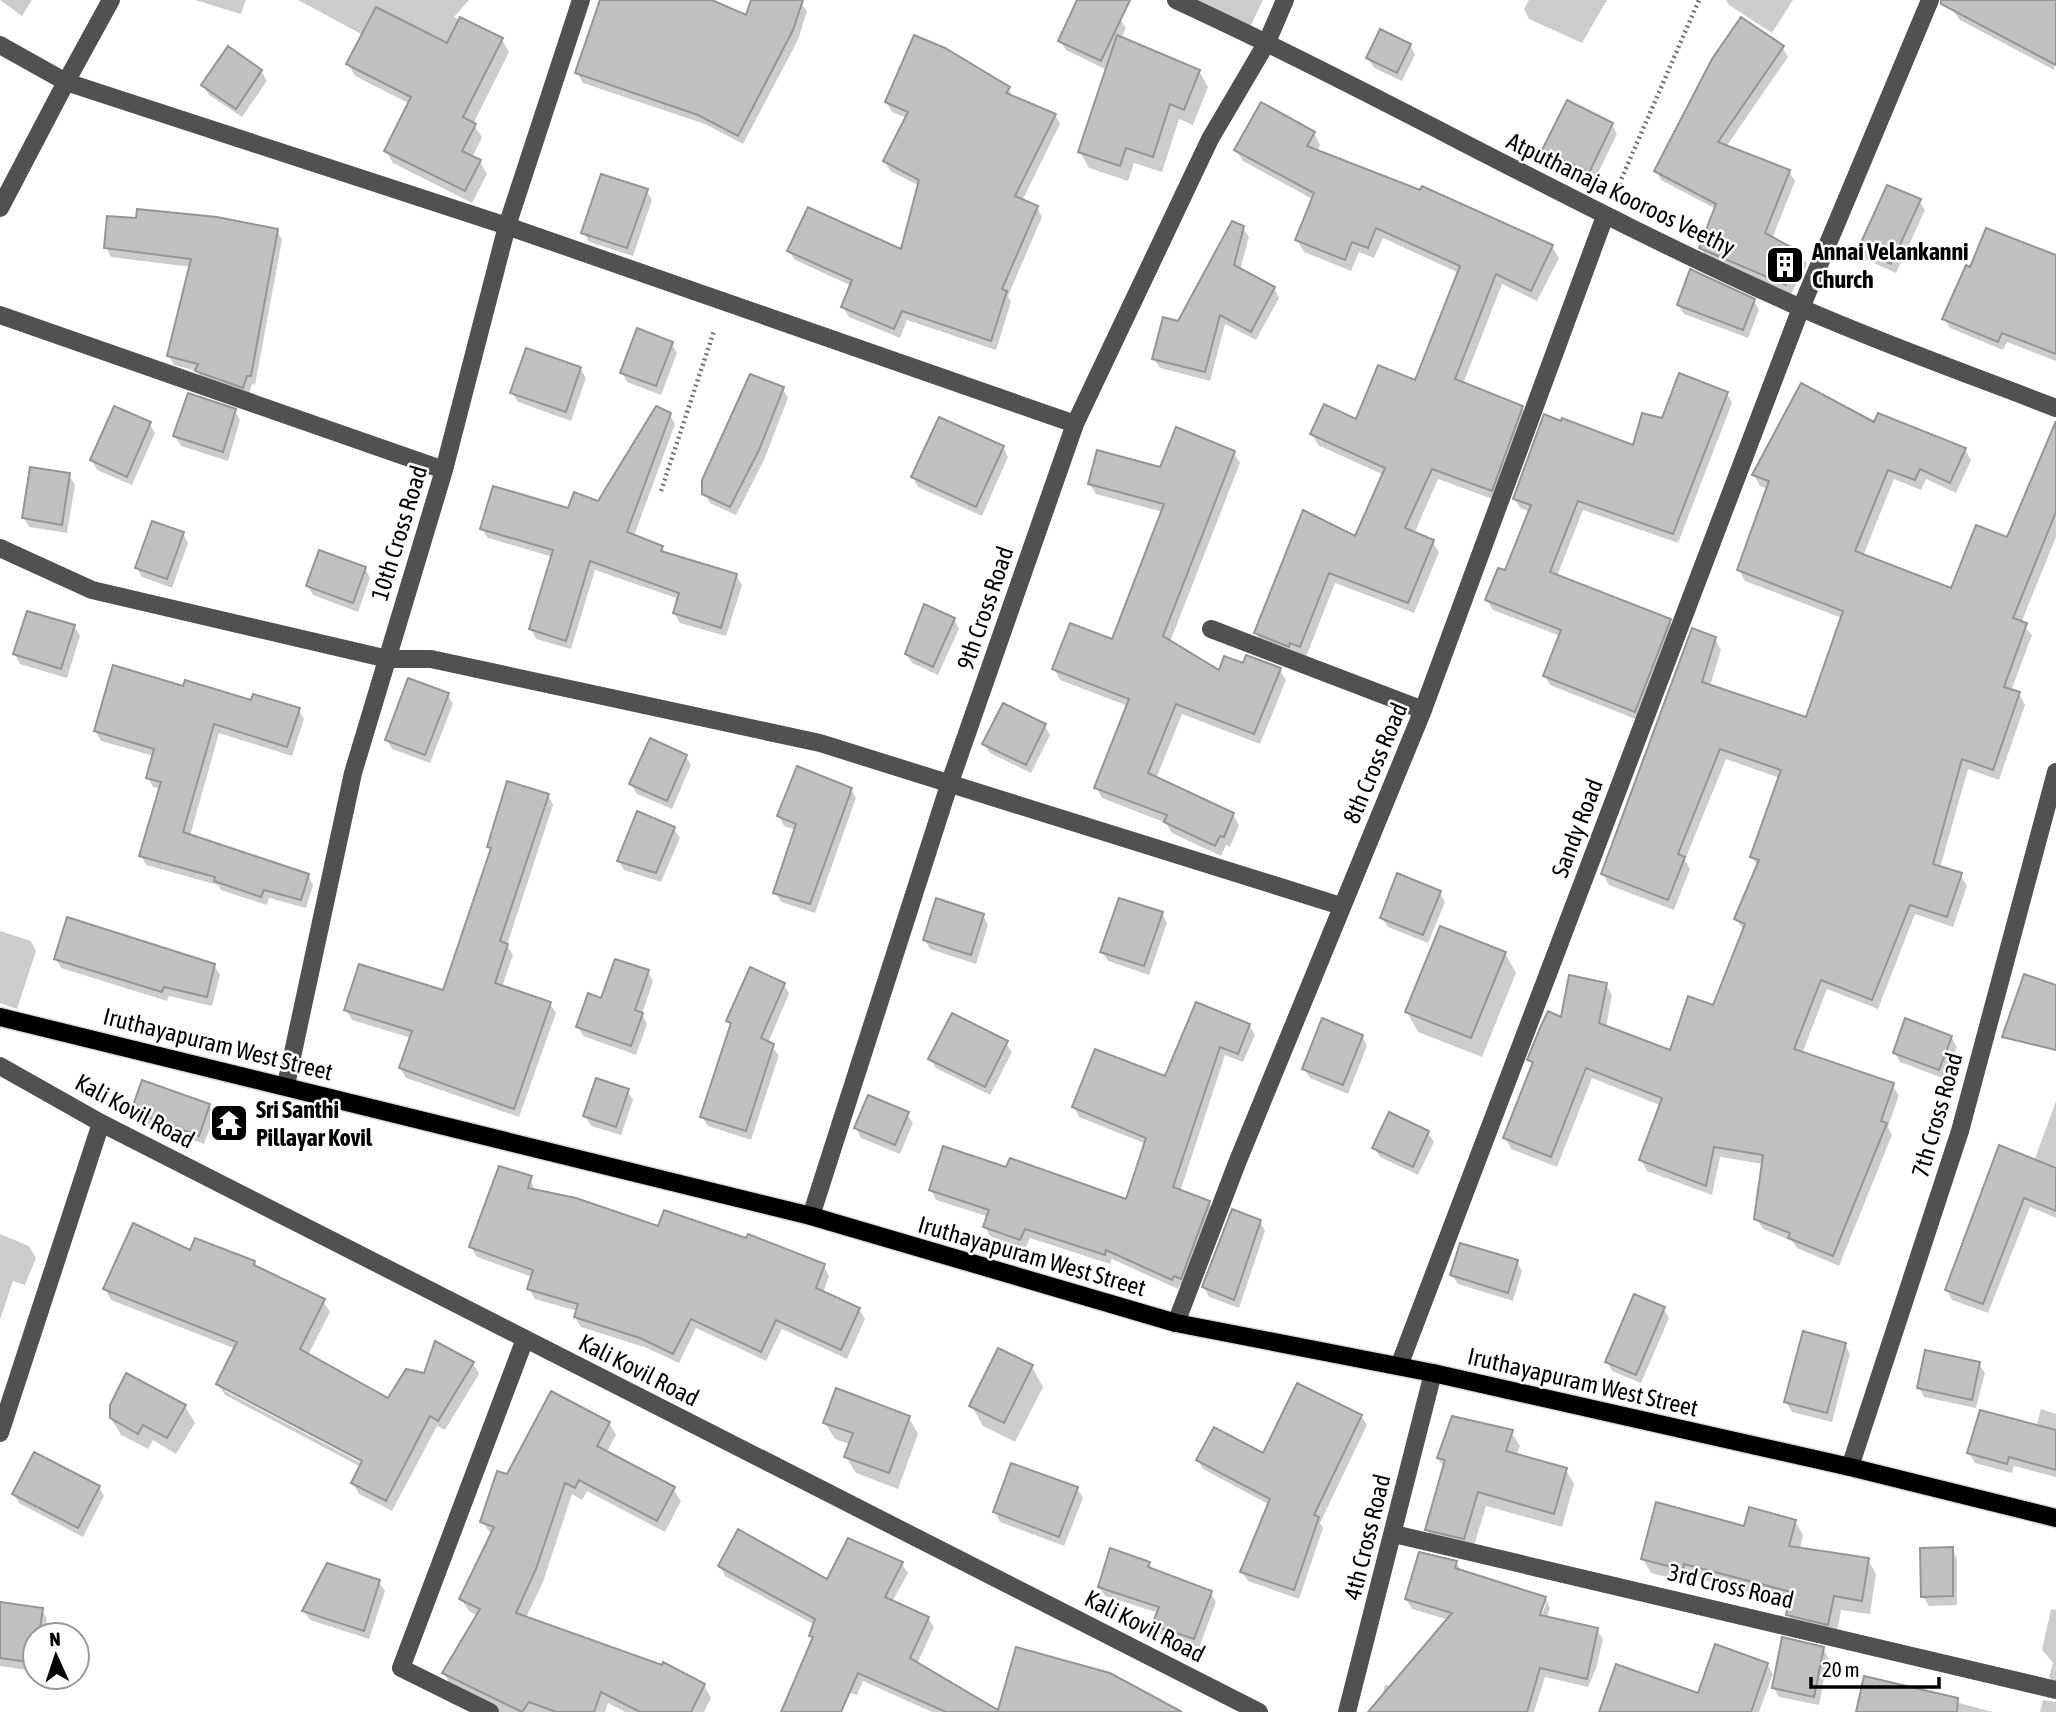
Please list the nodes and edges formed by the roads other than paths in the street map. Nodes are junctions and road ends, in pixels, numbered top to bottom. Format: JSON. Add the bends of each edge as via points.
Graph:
{"nodes":[{"id":1,"x":111,"y":0,"type":"edge"},
{"id":2,"x":580,"y":0,"type":"edge"},
{"id":3,"x":1176,"y":0,"type":"edge"},
{"id":4,"x":1285,"y":0,"type":"edge"},
{"id":5,"x":1930,"y":0,"type":"edge"},
{"id":6,"x":1267,"y":42,"type":"junction"},
{"id":7,"x":0,"y":45,"type":"edge"},
{"id":8,"x":66,"y":82,"type":"junction"},
{"id":9,"x":0,"y":208,"type":"edge"},
{"id":10,"x":1605,"y":216,"type":"junction"},
{"id":11,"x":507,"y":226,"type":"junction"},
{"id":12,"x":1801,"y":308,"type":"junction"},
{"id":13,"x":0,"y":315,"type":"edge"},
{"id":14,"x":2056,"y":408,"type":"edge"},
{"id":15,"x":1075,"y":424,"type":"junction"},
{"id":16,"x":444,"y":470,"type":"junction"},
{"id":17,"x":0,"y":548,"type":"edge"},
{"id":18,"x":1211,"y":629,"type":"dead end"},
{"id":19,"x":388,"y":659,"type":"junction"},
{"id":20,"x":1423,"y":710,"type":"junction"},
{"id":21,"x":2056,"y":772,"type":"edge"},
{"id":22,"x":949,"y":785,"type":"junction"},
{"id":23,"x":1341,"y":906,"type":"junction"},
{"id":24,"x":0,"y":1017,"type":"edge"},
{"id":25,"x":0,"y":1066,"type":"edge"},
{"id":26,"x":286,"y":1086,"type":"junction"},
{"id":27,"x":101,"y":1123,"type":"junction"},
{"id":28,"x":810,"y":1216,"type":"junction"},
{"id":29,"x":1176,"y":1323,"type":"junction"},
{"id":30,"x":525,"y":1339,"type":"junction"},
{"id":31,"x":1399,"y":1366,"type":"junction"},
{"id":32,"x":1433,"y":1373,"type":"junction"},
{"id":33,"x":0,"y":1433,"type":"edge"},
{"id":34,"x":1850,"y":1467,"type":"junction"},
{"id":35,"x":2056,"y":1518,"type":"edge"},
{"id":36,"x":1394,"y":1534,"type":"junction"},
{"id":37,"x":2056,"y":1690,"type":"edge"},
{"id":38,"x":489,"y":1712,"type":"edge"},
{"id":39,"x":1259,"y":1712,"type":"edge"},
{"id":40,"x":1347,"y":1712,"type":"edge"}],
"edges":[{"from":1,"to":8,"type":"street"},
{"from":2,"to":11,"type":"street","name":"10th Cross Road"},
{"from":3,"to":6,"type":"street","name":"Atputhanaja Kooroos Veethy"},
{"from":4,"to":6,"type":"street","name":"9th Cross Road"},
{"from":5,"to":12,"type":"street","name":"Sandy Road"},
{"from":6,"to":10,"type":"street","name":"Atputhanaja Kooroos Veethy"},
{"from":6,"to":15,"type":"street","name":"9th Cross Road","via":[[1210,139]]},
{"from":7,"to":8,"type":"street"},
{"from":8,"to":9,"type":"street"},
{"from":8,"to":11,"type":"street"},
{"from":10,"to":12,"type":"street","name":"Atputhanaja Kooroos Veethy"},
{"from":10,"to":20,"type":"street","name":"8th Cross Road"},
{"from":11,"to":15,"type":"street"},
{"from":11,"to":16,"type":"street","name":"10th Cross Road"},
{"from":12,"to":14,"type":"street","name":"Atputhanaja Kooroos Veethy"},
{"from":12,"to":31,"type":"street","name":"Sandy Road"},
{"from":13,"to":16,"type":"street"},
{"from":15,"to":22,"type":"street","name":"9th Cross Road"},
{"from":16,"to":19,"type":"street","name":"10th Cross Road"},
{"from":17,"to":19,"type":"street","via":[[92,590]]},
{"from":18,"to":20,"type":"street"},
{"from":19,"to":22,"type":"street","via":[[431,659],[820,743]]},
{"from":19,"to":26,"type":"street","name":"10th Cross Road","via":[[354,773]]},
{"from":20,"to":23,"type":"street","name":"8th Cross Road"},
{"from":21,"to":34,"type":"street","name":"7th Cross Road","via":[[1959,1130]]},
{"from":22,"to":23,"type":"street"},
{"from":22,"to":28,"type":"street","name":"9th Cross Road"},
{"from":23,"to":29,"type":"street","name":"8th Cross Road"},
{"from":24,"to":26,"type":"main road","name":"Iruthayapuram West Street"},
{"from":25,"to":27,"type":"street","name":"Kali Kovil Road"},
{"from":26,"to":28,"type":"main road","name":"Iruthayapuram West Street"},
{"from":27,"to":30,"type":"street","name":"Kali Kovil Road"},
{"from":27,"to":33,"type":"street"},
{"from":28,"to":29,"type":"main road","name":"Iruthayapuram West Street"},
{"from":29,"to":31,"type":"main road","name":"Iruthayapuram West Street"},
{"from":30,"to":38,"type":"street","via":[[401,1668]]},
{"from":30,"to":39,"type":"street","name":"Kali Kovil Road"},
{"from":31,"to":32,"type":"main road","name":"Iruthayapuram West Street"},
{"from":32,"to":34,"type":"main road","name":"Iruthayapuram West Street"},
{"from":32,"to":36,"type":"street","name":"4th Cross Road"},
{"from":34,"to":35,"type":"main road","name":"Iruthayapuram West Street"},
{"from":36,"to":37,"type":"street","name":"3rd Cross Road"},
{"from":36,"to":40,"type":"street","name":"4th Cross Road"}]}
